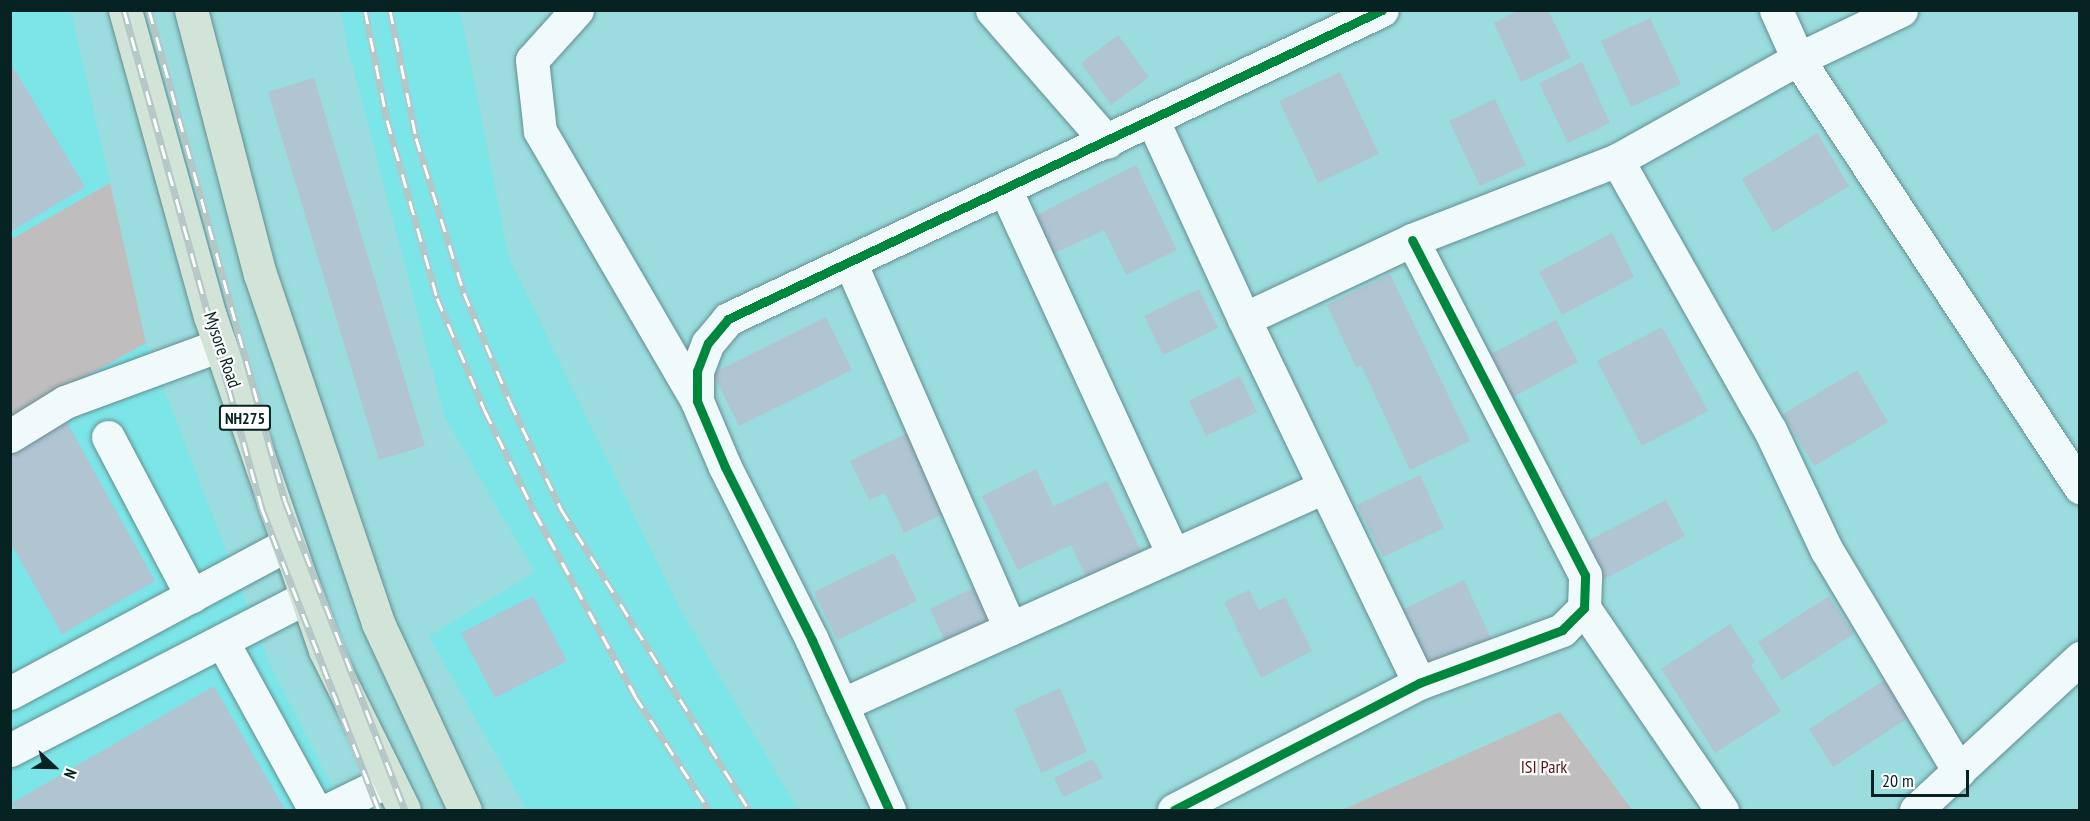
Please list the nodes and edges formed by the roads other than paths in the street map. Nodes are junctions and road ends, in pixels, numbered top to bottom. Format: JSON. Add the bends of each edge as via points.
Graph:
{"nodes":[{"id":1,"x":124,"y":10,"type":"edge"},
{"id":2,"x":190,"y":10,"type":"edge"},
{"id":3,"x":577,"y":10,"type":"edge"},
{"id":4,"x":992,"y":10,"type":"edge"},
{"id":5,"x":1776,"y":10,"type":"edge"},
{"id":6,"x":1901,"y":10,"type":"edge"},
{"id":7,"x":1363,"y":15,"type":"edge"},
{"id":8,"x":1798,"y":59,"type":"junction"},
{"id":9,"x":1153,"y":121,"type":"junction"},
{"id":10,"x":1107,"y":142,"type":"junction"},
{"id":11,"x":1617,"y":160,"type":"junction"},
{"id":12,"x":1005,"y":189,"type":"junction"},
{"id":13,"x":1412,"y":240,"type":"junction"},
{"id":14,"x":850,"y":262,"type":"junction"},
{"id":15,"x":1244,"y":319,"type":"junction"},
{"id":16,"x":220,"y":345,"type":"junction"},
{"id":17,"x":697,"y":401,"type":"junction"},
{"id":18,"x":10,"y":436,"type":"edge"},
{"id":19,"x":108,"y":437,"type":"dead end"},
{"id":20,"x":1324,"y":487,"type":"junction"},
{"id":21,"x":2079,"y":487,"type":"edge"},
{"id":22,"x":288,"y":544,"type":"junction"},
{"id":23,"x":1173,"y":555,"type":"junction"},
{"id":24,"x":192,"y":596,"type":"junction"},
{"id":25,"x":306,"y":597,"type":"junction"},
{"id":26,"x":1584,"y":608,"type":"junction"},
{"id":27,"x":1010,"y":629,"type":"junction"},
{"id":28,"x":222,"y":641,"type":"junction"},
{"id":29,"x":2079,"y":658,"type":"edge"},
{"id":30,"x":1419,"y":683,"type":"junction"},
{"id":31,"x":10,"y":693,"type":"edge"},
{"id":32,"x":842,"y":705,"type":"junction"},
{"id":33,"x":10,"y":750,"type":"edge"},
{"id":34,"x":1959,"y":771,"type":"junction"},
{"id":35,"x":389,"y":780,"type":"junction"},
{"id":36,"x":315,"y":810,"type":"edge"},
{"id":37,"x":328,"y":810,"type":"edge"},
{"id":38,"x":404,"y":810,"type":"edge"},
{"id":39,"x":465,"y":810,"type":"edge"},
{"id":40,"x":889,"y":810,"type":"edge"},
{"id":41,"x":1174,"y":810,"type":"edge"},
{"id":42,"x":1722,"y":810,"type":"edge"},
{"id":43,"x":1916,"y":810,"type":"edge"}],
"edges":[{"from":1,"to":16,"type":"highway","name":"Mysore Road","number":"NH275"},
{"from":2,"to":39,"type":"highway","via":[[260,274],[374,612]]},
{"from":3,"to":17,"type":"street","via":[[532,60],[540,131]]},
{"from":4,"to":10,"type":"street"},
{"from":5,"to":8,"type":"street"},
{"from":6,"to":8,"type":"street"},
{"from":7,"to":9,"type":"street"},
{"from":8,"to":11,"type":"street"},
{"from":8,"to":21,"type":"street"},
{"from":9,"to":10,"type":"street"},
{"from":9,"to":15,"type":"street"},
{"from":10,"to":12,"type":"street"},
{"from":11,"to":13,"type":"street"},
{"from":11,"to":34,"type":"street","via":[[1770,430],[1826,549]]},
{"from":12,"to":14,"type":"street"},
{"from":12,"to":23,"type":"street"},
{"from":13,"to":15,"type":"street"},
{"from":13,"to":26,"type":"street","via":[[1585,575]]},
{"from":14,"to":17,"type":"street","via":[[728,319],[708,344],[697,371]]},
{"from":14,"to":27,"type":"street"},
{"from":15,"to":20,"type":"street"},
{"from":16,"to":18,"type":"street","via":[[65,402]]},
{"from":16,"to":22,"type":"highway","name":"Mysore Road","number":"NH275"},
{"from":17,"to":32,"type":"street","via":[[725,467]]},
{"from":19,"to":24,"type":"street"},
{"from":20,"to":23,"type":"street"},
{"from":20,"to":30,"type":"street"},
{"from":22,"to":24,"type":"street"},
{"from":22,"to":25,"type":"highway","name":"Mysore Road","number":"NH275"},
{"from":23,"to":27,"type":"street"},
{"from":24,"to":31,"type":"street"},
{"from":25,"to":28,"type":"street"},
{"from":25,"to":35,"type":"highway","name":"Mysore Road","number":"NH275","via":[[325,650]]},
{"from":26,"to":30,"type":"street","via":[[1562,630]]},
{"from":26,"to":42,"type":"street"},
{"from":27,"to":32,"type":"street"},
{"from":28,"to":33,"type":"street"},
{"from":28,"to":36,"type":"street"},
{"from":29,"to":34,"type":"street"},
{"from":30,"to":41,"type":"street"},
{"from":32,"to":40,"type":"street"},
{"from":34,"to":43,"type":"street"},
{"from":35,"to":37,"type":"street"},
{"from":35,"to":38,"type":"highway","name":"Mysore Road","number":"NH275"}]}
